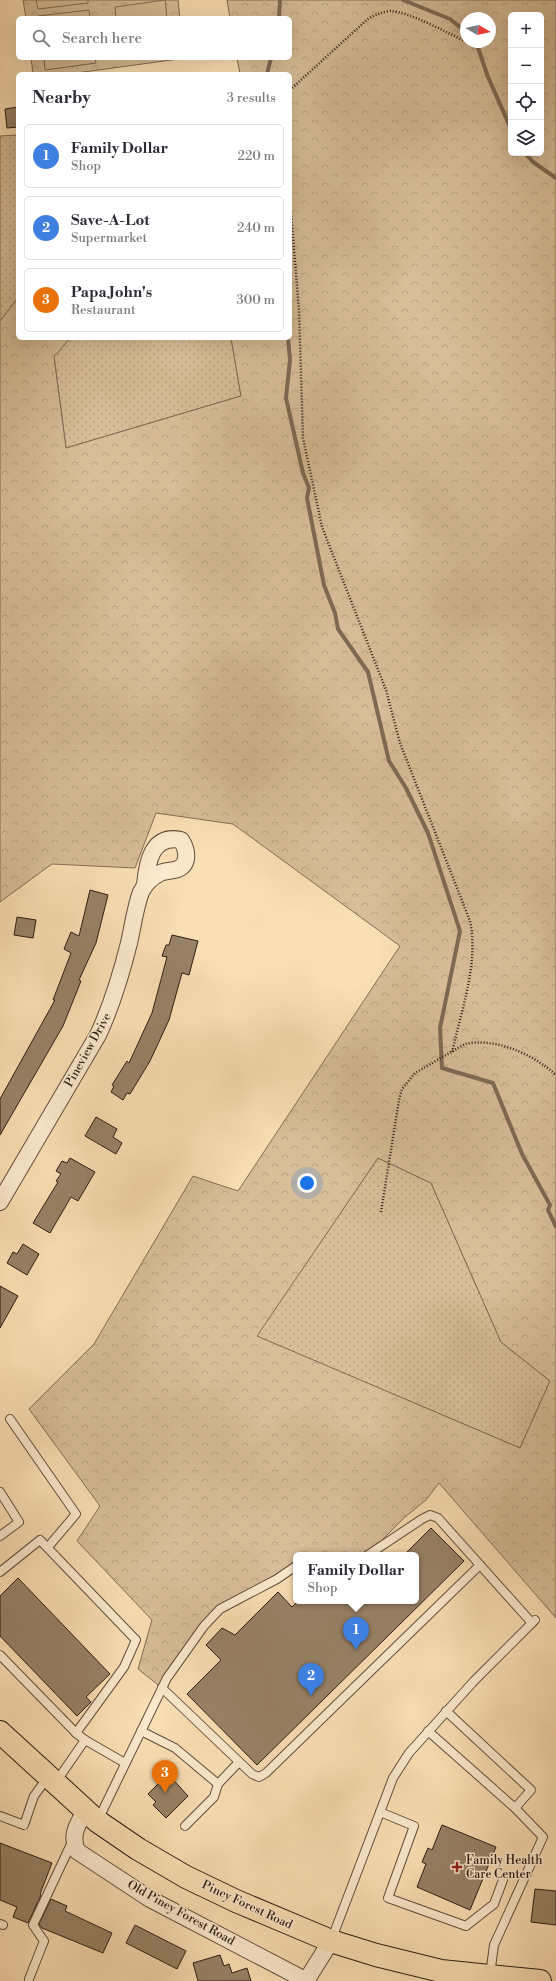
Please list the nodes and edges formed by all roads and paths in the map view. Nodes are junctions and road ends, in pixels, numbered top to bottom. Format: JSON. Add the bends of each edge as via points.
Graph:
{"nodes":[{"id":1,"x":460,"y":39,"type":"edge"},
{"id":2,"x":292,"y":88,"type":"edge"},
{"id":3,"x":292,"y":225,"type":"edge"},
{"id":4,"x":145,"y":885,"type":"dead end"},
{"id":5,"x":452,"y":1053,"type":"junction"},
{"id":6,"x":556,"y":1075,"type":"edge"},
{"id":7,"x":0,"y":1202,"type":"edge"},
{"id":8,"x":381,"y":1212,"type":"dead end"},
{"id":9,"x":10,"y":1419,"type":"dead end"},
{"id":10,"x":0,"y":1492,"type":"edge"},
{"id":11,"x":0,"y":1536,"type":"edge"},
{"id":12,"x":48,"y":1547,"type":"junction"},
{"id":13,"x":373,"y":1552,"type":"edge"},
{"id":14,"x":480,"y":1565,"type":"junction"},
{"id":15,"x":293,"y":1568,"type":"edge"},
{"id":16,"x":0,"y":1572,"type":"edge"},
{"id":17,"x":0,"y":1655,"type":"edge"},
{"id":18,"x":162,"y":1688,"type":"junction"},
{"id":19,"x":446,"y":1711,"type":"junction"},
{"id":20,"x":141,"y":1731,"type":"junction"},
{"id":21,"x":428,"y":1731,"type":"junction"},
{"id":22,"x":0,"y":1732,"type":"edge"},
{"id":23,"x":76,"y":1733,"type":"junction"},
{"id":24,"x":85,"y":1740,"type":"junction"},
{"id":25,"x":239,"y":1762,"type":"junction"},
{"id":26,"x":126,"y":1763,"type":"junction"},
{"id":27,"x":52,"y":1780,"type":"junction"},
{"id":28,"x":218,"y":1784,"type":"junction"},
{"id":29,"x":515,"y":1808,"type":"junction"},
{"id":30,"x":380,"y":1812,"type":"junction"},
{"id":31,"x":91,"y":1815,"type":"junction"},
{"id":32,"x":0,"y":1816,"type":"edge"},
{"id":33,"x":185,"y":1826,"type":"dead end"},
{"id":34,"x":73,"y":1841,"type":"junction"},
{"id":35,"x":503,"y":1880,"type":"dead end"},
{"id":36,"x":331,"y":1941,"type":"junction"},
{"id":37,"x":490,"y":1976,"type":"junction"},
{"id":38,"x":28,"y":1979,"type":"dead end"},
{"id":39,"x":526,"y":1980,"type":"edge"},
{"id":40,"x":306,"y":1981,"type":"edge"}],
"edges":[{"from":1,"to":2,"type":"path","via":[[402,13],[378,14],[369,18]]},
{"from":3,"to":5,"type":"path","via":[[299,310],[303,438],[322,527],[386,690],[400,743],[470,921],[474,954]]},
{"from":4,"to":7,"type":"street","name":"Pineview Drive","via":[[111,1008],[98,1035]]},
{"from":5,"to":6,"type":"path","via":[[473,1042],[499,1046],[533,1057]]},
{"from":5,"to":8,"type":"path","via":[[415,1074],[402,1089]]},
{"from":9,"to":12,"type":"lane","via":[[76,1514]]},
{"from":10,"to":11,"type":"lane","via":[[19,1522]]},
{"from":12,"to":16,"type":"lane","via":[[40,1540]]},
{"from":12,"to":23,"type":"lane","via":[[136,1640],[124,1667]]},
{"from":13,"to":14,"type":"lane","via":[[430,1515],[438,1518]]},
{"from":14,"to":19,"type":"lane","via":[[533,1622]]},
{"from":14,"to":25,"type":"lane","via":[[266,1773],[259,1777]]},
{"from":15,"to":18,"type":"lane","via":[[220,1609],[204,1626]]},
{"from":17,"to":23,"type":"lane"},
{"from":18,"to":20,"type":"lane"},
{"from":18,"to":25,"type":"lane"},
{"from":19,"to":21,"type":"lane"},
{"from":19,"to":29,"type":"lane","via":[[531,1790]]},
{"from":20,"to":26,"type":"lane"},
{"from":20,"to":28,"type":"lane","via":[[175,1748]]},
{"from":21,"to":29,"type":"lane"},
{"from":21,"to":30,"type":"lane","via":[[409,1753],[393,1778]]},
{"from":22,"to":27,"type":"main road","name":"Piney Forest Road"},
{"from":23,"to":24,"type":"lane"},
{"from":24,"to":26,"type":"lane"},
{"from":24,"to":27,"type":"lane"},
{"from":25,"to":28,"type":"lane"},
{"from":26,"to":31,"type":"lane"},
{"from":27,"to":31,"type":"main road","name":"Piney Forest Road"},
{"from":27,"to":32,"type":"lane","via":[[34,1796],[24,1825]]},
{"from":28,"to":33,"type":"lane","via":[[214,1797]]},
{"from":29,"to":37,"type":"lane","via":[[543,1836],[494,1946]]},
{"from":30,"to":35,"type":"lane","via":[[414,1826],[388,1898],[466,1926],[494,1904]]},
{"from":30,"to":36,"type":"lane"},
{"from":31,"to":34,"type":"street","via":[[76,1826]]},
{"from":31,"to":36,"type":"main road","name":"Piney Forest Road","via":[[138,1849],[186,1877]]},
{"from":34,"to":38,"type":"lane","via":[[32,1925],[44,1941]]},
{"from":34,"to":40,"type":"street","name":"Old Piney Forest Road","via":[[77,1851],[150,1899]]},
{"from":36,"to":37,"type":"main road","name":"Piney Forest Road","via":[[429,1971]]},
{"from":36,"to":40,"type":"street","name":"Old Piney Forest Road"},
{"from":37,"to":39,"type":"main road","name":"Piney Forest Road"}]}
